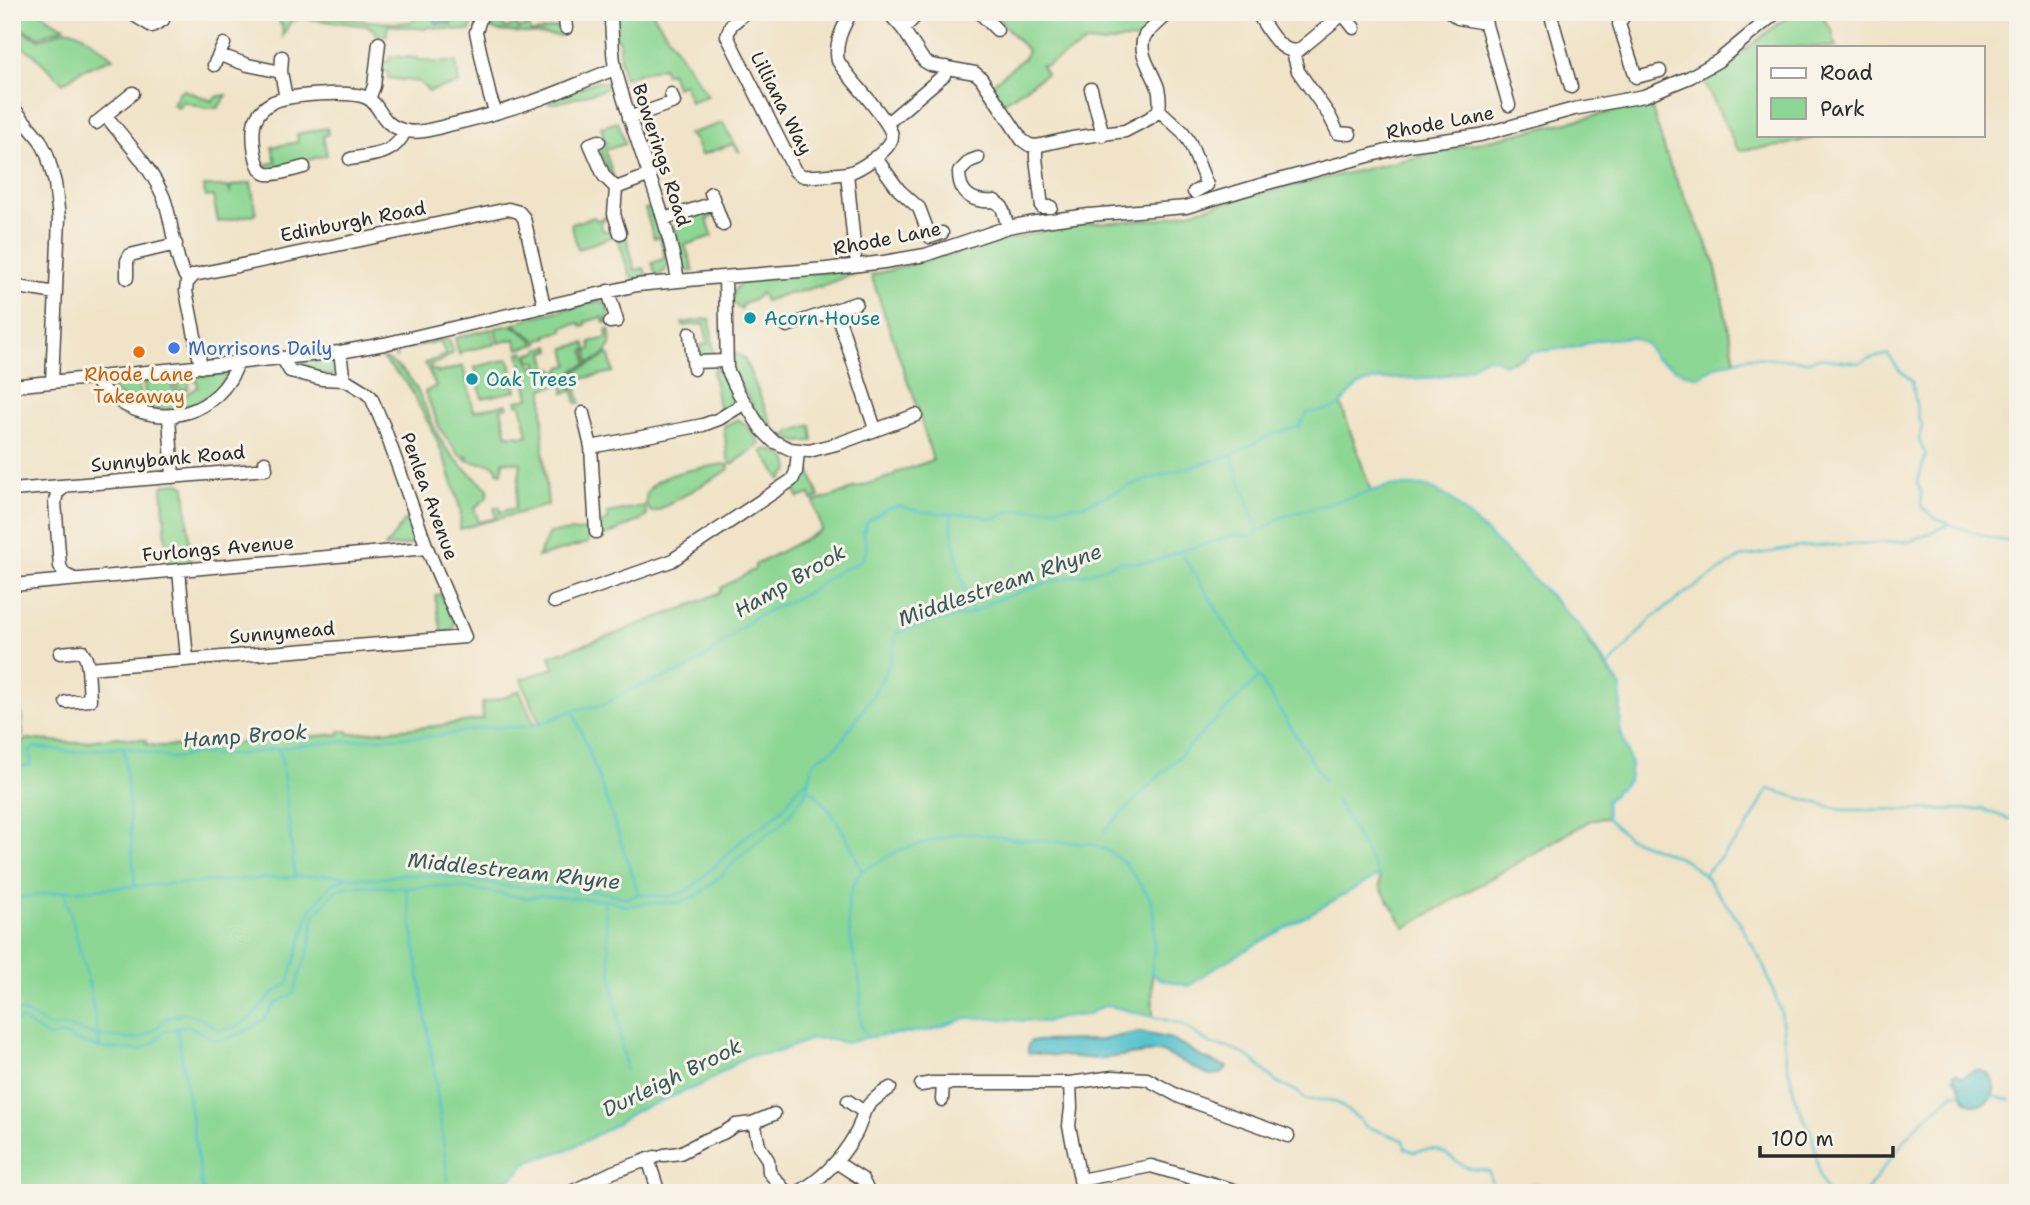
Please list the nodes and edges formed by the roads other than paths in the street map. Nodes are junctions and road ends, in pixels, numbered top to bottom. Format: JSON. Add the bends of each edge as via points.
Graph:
{"nodes":[{"id":1,"x":129,"y":12,"type":"edge"},
{"id":2,"x":610,"y":12,"type":"edge"},
{"id":3,"x":746,"y":12,"type":"edge"},
{"id":4,"x":851,"y":12,"type":"edge"},
{"id":5,"x":887,"y":12,"type":"edge"},
{"id":6,"x":920,"y":12,"type":"edge"},
{"id":7,"x":979,"y":12,"type":"edge"},
{"id":8,"x":1170,"y":12,"type":"edge"},
{"id":9,"x":1257,"y":12,"type":"edge"},
{"id":10,"x":1450,"y":12,"type":"edge"},
{"id":11,"x":1550,"y":12,"type":"edge"},
{"id":12,"x":1626,"y":12,"type":"edge"},
{"id":13,"x":1777,"y":12,"type":"edge"},
{"id":14,"x":1344,"y":13,"type":"edge"},
{"id":15,"x":1488,"y":15,"type":"edge"},
{"id":16,"x":483,"y":17,"type":"edge"},
{"id":17,"x":156,"y":28,"type":"dead end"},
{"id":18,"x":1354,"y":28,"type":"dead end"},
{"id":19,"x":903,"y":29,"type":"junction"},
{"id":20,"x":997,"y":30,"type":"dead end"},
{"id":21,"x":380,"y":43,"type":"dead end"},
{"id":22,"x":1293,"y":52,"type":"junction"},
{"id":23,"x":219,"y":55,"type":"dead end"},
{"id":24,"x":282,"y":57,"type":"dead end"},
{"id":25,"x":946,"y":67,"type":"junction"},
{"id":26,"x":615,"y":69,"type":"junction"},
{"id":27,"x":281,"y":72,"type":"junction"},
{"id":28,"x":1660,"y":72,"type":"dead end"},
{"id":29,"x":1571,"y":87,"type":"dead end"},
{"id":30,"x":1091,"y":89,"type":"dead end"},
{"id":31,"x":133,"y":93,"type":"dead end"},
{"id":32,"x":671,"y":94,"type":"dead end"},
{"id":33,"x":286,"y":98,"type":"junction"},
{"id":34,"x":369,"y":99,"type":"junction"},
{"id":35,"x":1509,"y":105,"type":"dead end"},
{"id":36,"x":12,"y":106,"type":"edge"},
{"id":37,"x":1159,"y":110,"type":"junction"},
{"id":38,"x":496,"y":113,"type":"junction"},
{"id":39,"x":629,"y":118,"type":"junction"},
{"id":40,"x":886,"y":122,"type":"junction"},
{"id":41,"x":405,"y":131,"type":"junction"},
{"id":42,"x":1350,"y":134,"type":"dead end"},
{"id":43,"x":1103,"y":135,"type":"junction"},
{"id":44,"x":598,"y":141,"type":"dead end"},
{"id":45,"x":1037,"y":146,"type":"junction"},
{"id":46,"x":875,"y":157,"type":"junction"},
{"id":47,"x":978,"y":158,"type":"dead end"},
{"id":48,"x":350,"y":159,"type":"dead end"},
{"id":49,"x":304,"y":167,"type":"dead end"},
{"id":50,"x":847,"y":173,"type":"junction"},
{"id":51,"x":650,"y":175,"type":"junction"},
{"id":52,"x":616,"y":188,"type":"junction"},
{"id":53,"x":1194,"y":192,"type":"dead end"},
{"id":54,"x":1051,"y":206,"type":"dead end"},
{"id":55,"x":664,"y":219,"type":"junction"},
{"id":56,"x":723,"y":225,"type":"dead end"},
{"id":57,"x":1007,"y":228,"type":"junction"},
{"id":58,"x":620,"y":233,"type":"dead end"},
{"id":59,"x":942,"y":233,"type":"dead end"},
{"id":60,"x":176,"y":244,"type":"junction"},
{"id":61,"x":855,"y":255,"type":"dead end"},
{"id":62,"x":725,"y":276,"type":"junction"},
{"id":63,"x":127,"y":278,"type":"dead end"},
{"id":64,"x":188,"y":280,"type":"junction"},
{"id":65,"x":678,"y":281,"type":"junction"},
{"id":66,"x":12,"y":286,"type":"edge"},
{"id":67,"x":608,"y":291,"type":"junction"},
{"id":68,"x":56,"y":293,"type":"junction"},
{"id":69,"x":856,"y":303,"type":"dead end"},
{"id":70,"x":544,"y":306,"type":"junction"},
{"id":71,"x":836,"y":310,"type":"junction"},
{"id":72,"x":610,"y":322,"type":"dead end"},
{"id":73,"x":787,"y":326,"type":"dead end"},
{"id":74,"x":690,"y":333,"type":"dead end"},
{"id":75,"x":340,"y":352,"type":"junction"},
{"id":76,"x":283,"y":359,"type":"junction"},
{"id":77,"x":726,"y":361,"type":"junction"},
{"id":78,"x":238,"y":363,"type":"junction"},
{"id":79,"x":201,"y":367,"type":"junction"},
{"id":80,"x":94,"y":378,"type":"junction"},
{"id":81,"x":346,"y":380,"type":"junction"},
{"id":82,"x":52,"y":382,"type":"junction"},
{"id":83,"x":12,"y":386,"type":"edge"},
{"id":84,"x":745,"y":403,"type":"junction"},
{"id":85,"x":583,"y":413,"type":"dead end"},
{"id":86,"x":916,"y":415,"type":"dead end"},
{"id":87,"x":169,"y":417,"type":"junction"},
{"id":88,"x":875,"y":429,"type":"junction"},
{"id":89,"x":591,"y":447,"type":"junction"},
{"id":90,"x":798,"y":450,"type":"junction"},
{"id":91,"x":265,"y":462,"type":"dead end"},
{"id":92,"x":173,"y":477,"type":"junction"},
{"id":93,"x":66,"y":486,"type":"junction"},
{"id":94,"x":12,"y":490,"type":"edge"},
{"id":95,"x":596,"y":532,"type":"dead end"},
{"id":96,"x":427,"y":548,"type":"junction"},
{"id":97,"x":180,"y":570,"type":"junction"},
{"id":98,"x":75,"y":579,"type":"junction"},
{"id":99,"x":13,"y":585,"type":"edge"},
{"id":100,"x":554,"y":602,"type":"dead end"},
{"id":101,"x":465,"y":637,"type":"joint"},
{"id":102,"x":60,"y":653,"type":"dead end"},
{"id":103,"x":187,"y":659,"type":"junction"},
{"id":104,"x":88,"y":668,"type":"junction"},
{"id":105,"x":66,"y":702,"type":"dead end"},
{"id":106,"x":943,"y":1083,"type":"junction"},
{"id":107,"x":1070,"y":1083,"type":"junction"},
{"id":108,"x":921,"y":1085,"type":"dead end"},
{"id":109,"x":890,"y":1088,"type":"dead end"},
{"id":110,"x":942,"y":1100,"type":"dead end"},
{"id":111,"x":848,"y":1101,"type":"dead end"},
{"id":112,"x":864,"y":1112,"type":"junction"},
{"id":113,"x":774,"y":1114,"type":"dead end"},
{"id":114,"x":754,"y":1122,"type":"junction"},
{"id":115,"x":1288,"y":1136,"type":"dead end"},
{"id":116,"x":656,"y":1157,"type":"junction"},
{"id":117,"x":836,"y":1162,"type":"junction"},
{"id":118,"x":1081,"y":1186,"type":"edge"},
{"id":119,"x":1203,"y":1187,"type":"edge"},
{"id":120,"x":1234,"y":1190,"type":"dead end"},
{"id":121,"x":569,"y":1193,"type":"edge"},
{"id":122,"x":659,"y":1193,"type":"edge"},
{"id":123,"x":787,"y":1193,"type":"edge"},
{"id":124,"x":797,"y":1193,"type":"edge"},
{"id":125,"x":869,"y":1193,"type":"edge"}],
"edges":[{"from":1,"to":17,"type":"street"},
{"from":2,"to":26,"type":"street"},
{"from":3,"to":50,"type":"street","name":"Lilliana Way","via":[[731,25],[727,36],[795,171],[808,177]]},
{"from":4,"to":40,"type":"street","via":[[836,55]]},
{"from":5,"to":19,"type":"street"},
{"from":6,"to":19,"type":"street"},
{"from":7,"to":20,"type":"street"},
{"from":8,"to":37,"type":"street","via":[[1142,40],[1158,87]]},
{"from":9,"to":22,"type":"street","via":[[1279,43]]},
{"from":10,"to":15,"type":"street","via":[[1479,22]]},
{"from":11,"to":29,"type":"street"},
{"from":12,"to":28,"type":"street","via":[[1619,24],[1636,77]]},
{"from":13,"to":57,"type":"street","name":"Rhode Lane","via":[[1718,61],[1644,96],[1574,109],[1480,135],[1409,145],[1186,207],[1059,218]]},
{"from":14,"to":18,"type":"street"},
{"from":14,"to":22,"type":"street"},
{"from":15,"to":35,"type":"street"},
{"from":16,"to":38,"type":"street","via":[[476,32]]},
{"from":19,"to":25,"type":"street","via":[[925,61]]},
{"from":21,"to":34,"type":"street"},
{"from":22,"to":42,"type":"street","via":[[1298,71],[1338,133]]},
{"from":23,"to":27,"type":"street"},
{"from":24,"to":27,"type":"street"},
{"from":25,"to":40,"type":"street","via":[[944,75]]},
{"from":25,"to":45,"type":"street","via":[[975,73],[1022,140]]},
{"from":26,"to":38,"type":"street","name":"Bowerings Road"},
{"from":26,"to":39,"type":"street","name":"Bowerings Road"},
{"from":27,"to":33,"type":"street"},
{"from":30,"to":43,"type":"street"},
{"from":31,"to":60,"type":"street","via":[[101,120],[153,176]]},
{"from":32,"to":39,"type":"street","via":[[674,102]]},
{"from":33,"to":34,"type":"street","via":[[332,94]]},
{"from":33,"to":49,"type":"street","via":[[261,111],[247,140],[264,173]]},
{"from":34,"to":41,"type":"street","via":[[390,124]]},
{"from":36,"to":68,"type":"street","via":[[40,140],[55,183],[59,218]]},
{"from":37,"to":43,"type":"street","via":[[1125,131]]},
{"from":37,"to":53,"type":"street","via":[[1190,143],[1208,185]]},
{"from":38,"to":41,"type":"street","name":"Bowerings Road"},
{"from":39,"to":51,"type":"street","name":"Bowerings Road"},
{"from":40,"to":46,"type":"street","via":[[892,139]]},
{"from":41,"to":48,"type":"street","via":[[394,149]]},
{"from":43,"to":45,"type":"street"},
{"from":44,"to":52,"type":"street","via":[[590,144],[604,176]]},
{"from":45,"to":54,"type":"street","via":[[1042,207]]},
{"from":46,"to":50,"type":"street","name":"Lilliana Way"},
{"from":46,"to":59,"type":"street","via":[[919,208],[930,237]]},
{"from":47,"to":57,"type":"street","via":[[959,172],[959,183],[969,197],[995,201],[1002,207]]},
{"from":50,"to":61,"type":"street"},
{"from":51,"to":52,"type":"street"},
{"from":51,"to":55,"type":"street","name":"Bowerings Road"},
{"from":52,"to":58,"type":"street","via":[[614,214]]},
{"from":55,"to":56,"type":"street","via":[[712,198]]},
{"from":55,"to":65,"type":"street","name":"Bowerings Road"},
{"from":57,"to":62,"type":"street","name":"Rhode Lane","via":[[905,258],[827,270]]},
{"from":60,"to":63,"type":"street","via":[[130,254]]},
{"from":60,"to":64,"type":"street"},
{"from":62,"to":65,"type":"street","name":"Rhode Lane"},
{"from":62,"to":77,"type":"street"},
{"from":64,"to":70,"type":"street","name":"Edinburgh Road","via":[[199,272],[511,210],[525,222]]},
{"from":64,"to":79,"type":"street","via":[[186,291]]},
{"from":65,"to":67,"type":"street","name":"Rhode Lane"},
{"from":66,"to":68,"type":"street"},
{"from":67,"to":70,"type":"street","name":"Rhode Lane"},
{"from":67,"to":72,"type":"street","via":[[617,321]]},
{"from":68,"to":82,"type":"street"},
{"from":69,"to":71,"type":"street"},
{"from":70,"to":75,"type":"street","name":"Rhode Lane"},
{"from":71,"to":73,"type":"street"},
{"from":71,"to":88,"type":"street"},
{"from":74,"to":77,"type":"street","via":[[694,366]]},
{"from":75,"to":76,"type":"street","name":"Rhode Lane"},
{"from":75,"to":81,"type":"street"},
{"from":76,"to":78,"type":"street","name":"Rhode Lane"},
{"from":76,"to":81,"type":"street","via":[[293,372]]},
{"from":77,"to":84,"type":"street"},
{"from":78,"to":79,"type":"street","name":"Rhode Lane"},
{"from":78,"to":87,"type":"street","via":[[232,378],[213,398]]},
{"from":79,"to":80,"type":"street","name":"Rhode Lane"},
{"from":80,"to":82,"type":"street","name":"Rhode Lane"},
{"from":80,"to":87,"type":"street","via":[[128,407]]},
{"from":81,"to":96,"type":"street","name":"Penlea Avenue","via":[[375,404]]},
{"from":82,"to":83,"type":"street","name":"Rhode Lane"},
{"from":84,"to":89,"type":"street","via":[[711,422]]},
{"from":84,"to":90,"type":"street","via":[[767,436]]},
{"from":85,"to":89,"type":"street"},
{"from":86,"to":88,"type":"street"},
{"from":87,"to":92,"type":"street"},
{"from":88,"to":90,"type":"street","via":[[840,443]]},
{"from":89,"to":95,"type":"street"},
{"from":90,"to":100,"type":"street","via":[[792,480],[671,561]]},
{"from":91,"to":92,"type":"street","name":"Sunnybank Road","via":[[266,469]]},
{"from":92,"to":93,"type":"street","name":"Sunnybank Road"},
{"from":93,"to":94,"type":"street","name":"Sunnybank Road"},
{"from":93,"to":98,"type":"street","name":"Sunnybank Road","via":[[55,502],[60,566]]},
{"from":96,"to":97,"type":"street","name":"Furlongs Avenue"},
{"from":96,"to":101,"type":"street","name":"Penlea Avenue"},
{"from":97,"to":98,"type":"street","name":"Furlongs Avenue"},
{"from":97,"to":103,"type":"street"},
{"from":98,"to":99,"type":"street","name":"Furlongs Avenue"},
{"from":101,"to":103,"type":"street","name":"Sunnymead"},
{"from":102,"to":104,"type":"street","via":[[82,651]]},
{"from":103,"to":104,"type":"street","name":"Sunnymead"},
{"from":104,"to":105,"type":"street","via":[[90,700]]},
{"from":106,"to":107,"type":"street"},
{"from":106,"to":108,"type":"street"},
{"from":106,"to":110,"type":"street"},
{"from":107,"to":115,"type":"street","via":[[1113,1077],[1147,1079],[1180,1097]]},
{"from":107,"to":118,"type":"street","via":[[1069,1126]]},
{"from":109,"to":112,"type":"street"},
{"from":111,"to":112,"type":"street"},
{"from":112,"to":117,"type":"street"},
{"from":113,"to":114,"type":"street"},
{"from":114,"to":116,"type":"street","via":[[736,1125],[680,1153]]},
{"from":114,"to":123,"type":"street","via":[[769,1172]]},
{"from":116,"to":121,"type":"street"},
{"from":116,"to":122,"type":"street"},
{"from":117,"to":124,"type":"street"},
{"from":117,"to":125,"type":"street","via":[[862,1180]]},
{"from":118,"to":119,"type":"street","via":[[1151,1166],[1182,1173]]},
{"from":119,"to":120,"type":"street"}]}
